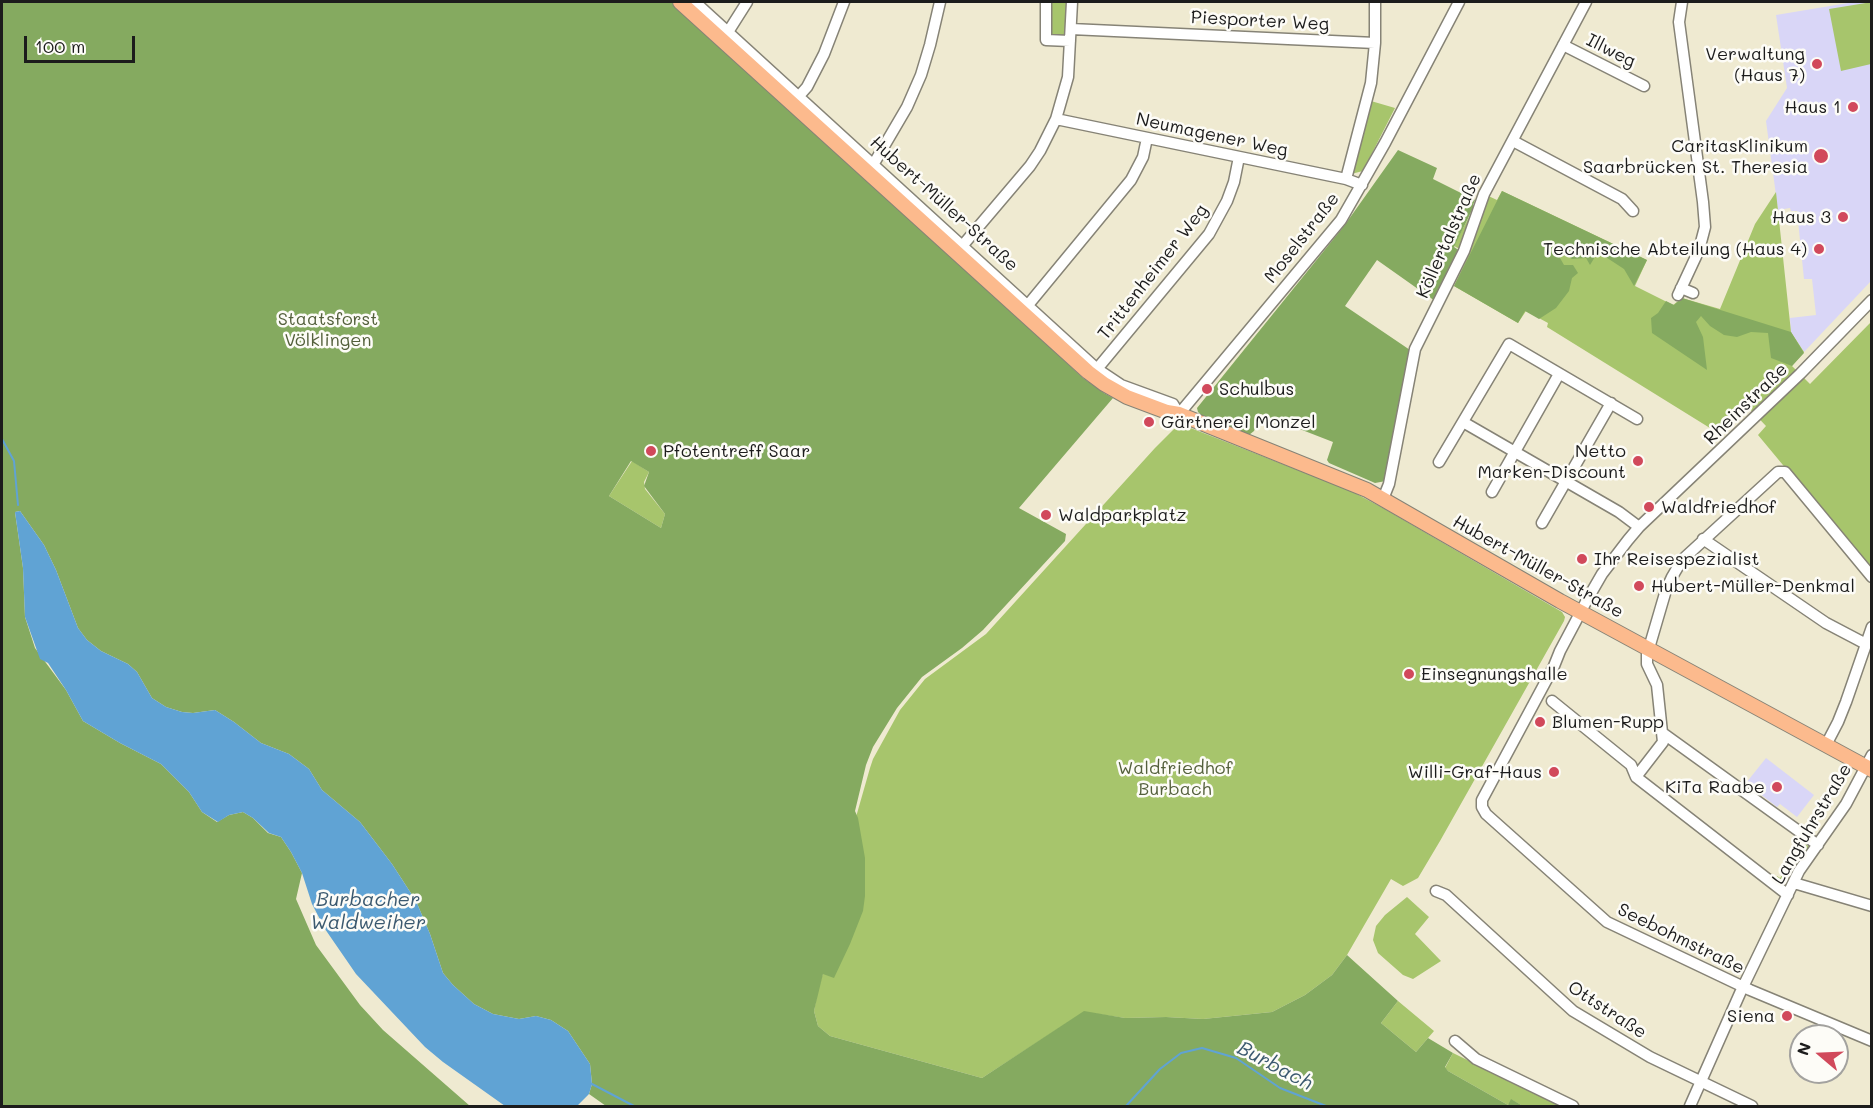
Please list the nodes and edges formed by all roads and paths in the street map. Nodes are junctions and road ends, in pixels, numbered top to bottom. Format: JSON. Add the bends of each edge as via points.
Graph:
{"nodes":[{"id":1,"x":747,"y":2,"type":"edge"},
{"id":2,"x":844,"y":2,"type":"edge"},
{"id":3,"x":940,"y":2,"type":"edge"},
{"id":4,"x":1046,"y":2,"type":"edge"},
{"id":5,"x":1072,"y":2,"type":"edge"},
{"id":6,"x":1375,"y":2,"type":"edge"},
{"id":7,"x":1458,"y":2,"type":"edge"},
{"id":8,"x":1586,"y":2,"type":"edge"},
{"id":9,"x":1682,"y":2,"type":"edge"},
{"id":10,"x":688,"y":4,"type":"edge"},
{"id":11,"x":1071,"y":29,"type":"junction"},
{"id":12,"x":728,"y":32,"type":"junction"},
{"id":13,"x":1071,"y":41,"type":"junction"},
{"id":14,"x":1375,"y":43,"type":"junction"},
{"id":15,"x":1563,"y":45,"type":"junction"},
{"id":16,"x":1644,"y":86,"type":"dead end"},
{"id":17,"x":799,"y":96,"type":"junction"},
{"id":18,"x":1056,"y":119,"type":"junction"},
{"id":19,"x":1147,"y":138,"type":"junction"},
{"id":20,"x":1513,"y":141,"type":"junction"},
{"id":21,"x":1239,"y":157,"type":"junction"},
{"id":22,"x":873,"y":165,"type":"junction"},
{"id":23,"x":1346,"y":179,"type":"junction"},
{"id":24,"x":1362,"y":185,"type":"junction"},
{"id":25,"x":1633,"y":211,"type":"dead end"},
{"id":26,"x":963,"y":245,"type":"junction"},
{"id":27,"x":1693,"y":293,"type":"dead end"},
{"id":28,"x":1872,"y":300,"type":"edge"},
{"id":29,"x":1028,"y":305,"type":"junction"},
{"id":30,"x":1097,"y":369,"type":"junction"},
{"id":31,"x":1559,"y":374,"type":"junction"},
{"id":32,"x":1611,"y":403,"type":"junction"},
{"id":33,"x":1179,"y":414,"type":"junction"},
{"id":34,"x":1637,"y":419,"type":"dead end"},
{"id":35,"x":1463,"y":422,"type":"junction"},
{"id":36,"x":1515,"y":452,"type":"junction"},
{"id":37,"x":1439,"y":462,"type":"dead end"},
{"id":38,"x":1566,"y":481,"type":"junction"},
{"id":39,"x":1492,"y":492,"type":"dead end"},
{"id":40,"x":1383,"y":499,"type":"junction"},
{"id":41,"x":1542,"y":523,"type":"dead end"},
{"id":42,"x":1639,"y":527,"type":"junction"},
{"id":43,"x":1703,"y":539,"type":"junction"},
{"id":44,"x":1872,"y":577,"type":"edge"},
{"id":45,"x":1580,"y":612,"type":"junction"},
{"id":46,"x":1872,"y":627,"type":"edge"},
{"id":47,"x":1866,"y":644,"type":"junction"},
{"id":48,"x":1650,"y":650,"type":"junction"},
{"id":49,"x":1552,"y":701,"type":"dead end"},
{"id":50,"x":1664,"y":734,"type":"junction"},
{"id":51,"x":1826,"y":745,"type":"junction"},
{"id":52,"x":1870,"y":764,"type":"edge"},
{"id":53,"x":1636,"y":777,"type":"junction"},
{"id":54,"x":1482,"y":800,"type":"joint"},
{"id":55,"x":1818,"y":845,"type":"junction"},
{"id":56,"x":1794,"y":883,"type":"junction"},
{"id":57,"x":1436,"y":891,"type":"dead end"},
{"id":58,"x":1788,"y":895,"type":"junction"},
{"id":59,"x":1872,"y":906,"type":"edge"},
{"id":60,"x":1743,"y":987,"type":"junction"},
{"id":61,"x":1455,"y":1041,"type":"dead end"},
{"id":62,"x":1872,"y":1041,"type":"edge"},
{"id":63,"x":1701,"y":1083,"type":"junction"},
{"id":64,"x":1574,"y":1107,"type":"edge"},
{"id":65,"x":1690,"y":1107,"type":"edge"},
{"id":66,"x":1752,"y":1107,"type":"edge"}],
"edges":[{"from":1,"to":12,"type":"street"},
{"from":2,"to":17,"type":"street","via":[[824,54]]},
{"from":3,"to":22,"type":"street","via":[[921,75]]},
{"from":4,"to":13,"type":"street","via":[[1046,40]]},
{"from":5,"to":11,"type":"street"},
{"from":6,"to":14,"type":"street"},
{"from":7,"to":24,"type":"street","name":"Moselstraße"},
{"from":8,"to":15,"type":"street","name":"Köllertalstraße"},
{"from":9,"to":27,"type":"street","via":[[1679,22],[1705,227],[1680,292]]},
{"from":10,"to":12,"type":"street","name":"Hubert-Müller-Straße"},
{"from":10,"to":33,"type":"main road","name":"Hubert-Müller-Straße","via":[[1088,372],[1127,397]]},
{"from":11,"to":13,"type":"street"},
{"from":11,"to":14,"type":"street","name":"Piesporter Weg"},
{"from":12,"to":17,"type":"street","name":"Hubert-Müller-Straße"},
{"from":13,"to":18,"type":"street","via":[[1068,77]]},
{"from":14,"to":23,"type":"street","via":[[1371,83]]},
{"from":15,"to":16,"type":"street","name":"Illweg"},
{"from":15,"to":20,"type":"street","name":"Köllertalstraße"},
{"from":17,"to":22,"type":"street","name":"Hubert-Müller-Straße"},
{"from":18,"to":19,"type":"street","name":"Neumagener Weg"},
{"from":18,"to":26,"type":"street","via":[[1030,166]]},
{"from":19,"to":21,"type":"street","name":"Neumagener Weg"},
{"from":19,"to":29,"type":"street","via":[[1143,157],[1131,180]]},
{"from":20,"to":25,"type":"street","via":[[1622,199]]},
{"from":20,"to":40,"type":"street","name":"Köllertalstraße","via":[[1484,194],[1464,251],[1415,349]]},
{"from":21,"to":23,"type":"street","name":"Neumagener Weg"},
{"from":21,"to":30,"type":"street","name":"Trittenheimer Weg","via":[[1227,201],[1209,234]]},
{"from":22,"to":26,"type":"street","name":"Hubert-Müller-Straße"},
{"from":23,"to":24,"type":"street","name":"Neumagener Weg"},
{"from":24,"to":33,"type":"street","name":"Moselstraße","via":[[1341,220]]},
{"from":26,"to":29,"type":"street","name":"Hubert-Müller-Straße"},
{"from":28,"to":42,"type":"street","name":"Rheinstraße"},
{"from":29,"to":30,"type":"street","name":"Hubert-Müller-Straße"},
{"from":30,"to":33,"type":"street","name":"Hubert-Müller-Straße","via":[[1121,385],[1173,404]]},
{"from":31,"to":32,"type":"street"},
{"from":31,"to":35,"type":"street","via":[[1509,344]]},
{"from":31,"to":36,"type":"street"},
{"from":32,"to":34,"type":"street"},
{"from":32,"to":38,"type":"street"},
{"from":33,"to":40,"type":"main road","name":"Hubert-Müller-Straße"},
{"from":35,"to":36,"type":"street"},
{"from":35,"to":37,"type":"street"},
{"from":36,"to":38,"type":"street"},
{"from":36,"to":39,"type":"street"},
{"from":38,"to":41,"type":"street"},
{"from":38,"to":42,"type":"street"},
{"from":40,"to":45,"type":"main road","name":"Hubert-Müller-Straße"},
{"from":42,"to":45,"type":"street","name":"Rheinstraße"},
{"from":43,"to":44,"type":"street","via":[[1778,472],[1785,472]]},
{"from":43,"to":47,"type":"street","via":[[1826,623]]},
{"from":43,"to":48,"type":"street","via":[[1671,577]]},
{"from":45,"to":48,"type":"main road","name":"Hubert-Müller-Straße"},
{"from":45,"to":54,"type":"street","name":"Rheinstraße"},
{"from":46,"to":47,"type":"street"},
{"from":47,"to":51,"type":"street"},
{"from":48,"to":50,"type":"street","via":[[1647,664],[1657,685]]},
{"from":48,"to":51,"type":"main road","name":"Hubert-Müller-Straße"},
{"from":49,"to":53,"type":"street","via":[[1631,765]]},
{"from":50,"to":53,"type":"street","via":[[1661,747]]},
{"from":50,"to":55,"type":"street"},
{"from":51,"to":52,"type":"main road","name":"Hubert-Müller-Straße"},
{"from":52,"to":55,"type":"street","name":"Langfuhrstraße"},
{"from":53,"to":58,"type":"street"},
{"from":54,"to":60,"type":"street","name":"Seebohmstraße","via":[[1486,814],[1607,922]]},
{"from":55,"to":56,"type":"street","name":"Langfuhrstraße"},
{"from":56,"to":58,"type":"street","name":"Langfuhrstraße"},
{"from":56,"to":59,"type":"street"},
{"from":57,"to":63,"type":"street","name":"Ottstraße","via":[[1446,895],[1573,1011]]},
{"from":58,"to":60,"type":"street","name":"Langfuhrstraße"},
{"from":60,"to":62,"type":"street","name":"Seebohmstraße"},
{"from":60,"to":63,"type":"street","name":"Langfuhrstraße"},
{"from":61,"to":64,"type":"street","via":[[1476,1059]]},
{"from":63,"to":65,"type":"street","name":"Langfuhrstraße"},
{"from":63,"to":66,"type":"street","name":"Ottstraße"}]}
